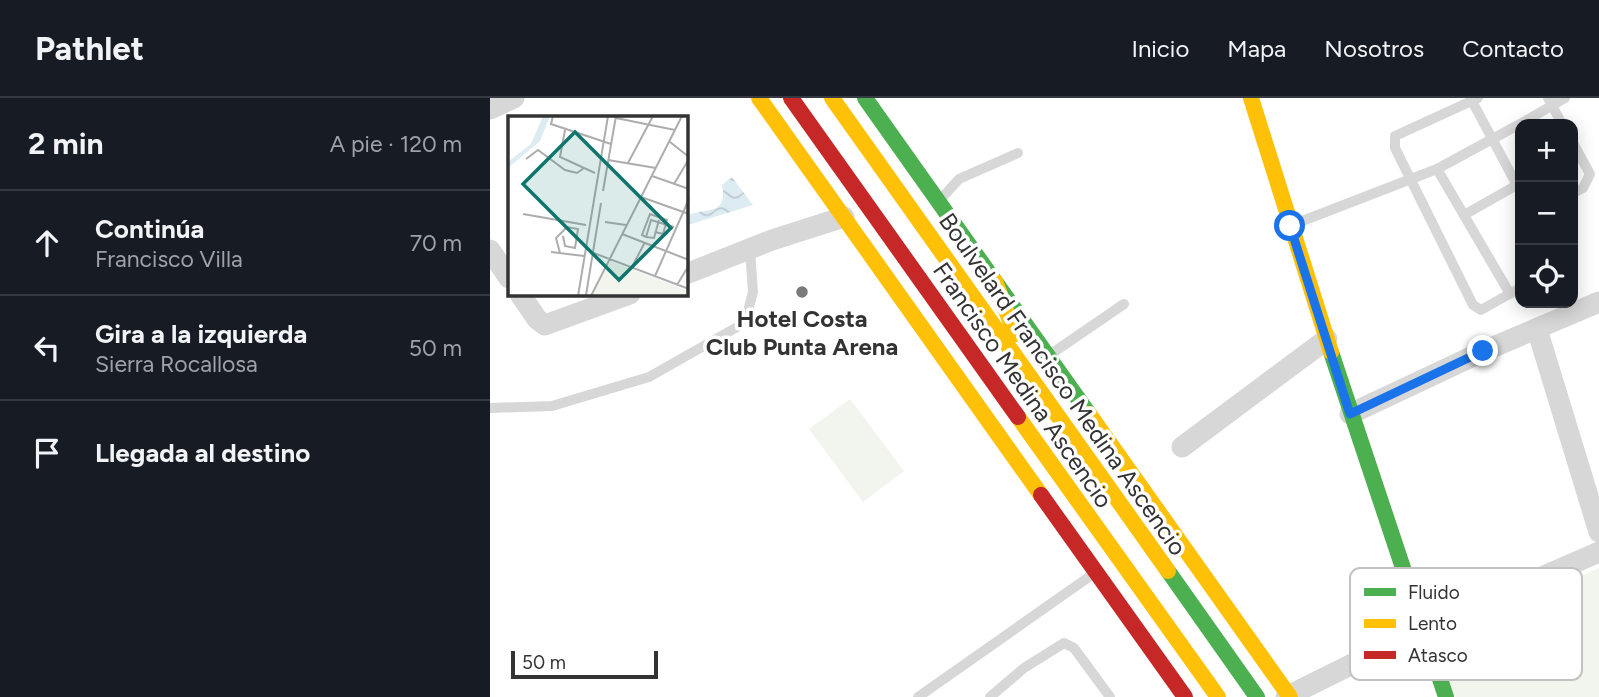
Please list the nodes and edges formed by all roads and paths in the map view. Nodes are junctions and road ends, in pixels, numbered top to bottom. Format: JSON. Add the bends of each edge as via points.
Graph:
{"nodes":[{"id":1,"x":514,"y":98,"type":"edge"},
{"id":2,"x":758,"y":98,"type":"edge"},
{"id":3,"x":791,"y":98,"type":"edge"},
{"id":4,"x":832,"y":98,"type":"edge"},
{"id":5,"x":865,"y":98,"type":"edge"},
{"id":6,"x":1251,"y":98,"type":"edge"},
{"id":7,"x":1565,"y":98,"type":"edge"},
{"id":8,"x":1475,"y":99,"type":"edge"},
{"id":9,"x":1550,"y":102,"type":"edge"},
{"id":10,"x":490,"y":110,"type":"edge"},
{"id":11,"x":1527,"y":119,"type":"edge"},
{"id":12,"x":1559,"y":119,"type":"edge"},
{"id":13,"x":1515,"y":127,"type":"edge"},
{"id":14,"x":1492,"y":140,"type":"junction"},
{"id":15,"x":1578,"y":152,"type":"edge"},
{"id":16,"x":1018,"y":153,"type":"dead end"},
{"id":17,"x":1437,"y":169,"type":"junction"},
{"id":18,"x":1410,"y":181,"type":"junction"},
{"id":19,"x":1516,"y":182,"type":"edge"},
{"id":20,"x":1515,"y":190,"type":"edge"},
{"id":21,"x":1578,"y":191,"type":"edge"},
{"id":22,"x":939,"y":202,"type":"junction"},
{"id":23,"x":1464,"y":215,"type":"junction"},
{"id":24,"x":844,"y":217,"type":"junction"},
{"id":25,"x":1290,"y":226,"type":"junction"},
{"id":26,"x":490,"y":250,"type":"edge"},
{"id":27,"x":750,"y":250,"type":"junction"},
{"id":28,"x":688,"y":273,"type":"edge"},
{"id":29,"x":508,"y":277,"type":"edge"},
{"id":30,"x":995,"y":281,"type":"junction"},
{"id":31,"x":1515,"y":291,"type":"edge"},
{"id":32,"x":521,"y":296,"type":"edge"},
{"id":33,"x":625,"y":296,"type":"edge"},
{"id":34,"x":1599,"y":302,"type":"edge"},
{"id":35,"x":1124,"y":304,"type":"dead end"},
{"id":36,"x":1537,"y":329,"type":"junction"},
{"id":37,"x":1327,"y":340,"type":"junction"},
{"id":38,"x":1048,"y":356,"type":"junction"},
{"id":39,"x":1030,"y":378,"type":"junction"},
{"id":40,"x":490,"y":408,"type":"edge"},
{"id":41,"x":1350,"y":414,"type":"junction"},
{"id":42,"x":1182,"y":447,"type":"dead end"},
{"id":43,"x":1599,"y":532,"type":"edge"},
{"id":44,"x":1599,"y":552,"type":"edge"},
{"id":45,"x":1402,"y":568,"type":"edge"},
{"id":46,"x":1562,"y":568,"type":"edge"},
{"id":47,"x":1096,"y":572,"type":"junction"},
{"id":48,"x":1350,"y":665,"type":"edge"},
{"id":49,"x":1440,"y":680,"type":"edge"},
{"id":50,"x":1288,"y":696,"type":"edge"},
{"id":51,"x":918,"y":697,"type":"edge"},
{"id":52,"x":990,"y":697,"type":"edge"},
{"id":53,"x":1110,"y":697,"type":"edge"},
{"id":54,"x":1185,"y":697,"type":"edge"},
{"id":55,"x":1218,"y":697,"type":"edge"},
{"id":56,"x":1257,"y":697,"type":"edge"},
{"id":57,"x":1446,"y":697,"type":"edge"}],
"edges":[{"from":1,"to":10,"type":"street"},
{"from":2,"to":24,"type":"main road"},
{"from":3,"to":55,"type":"main road","name":"Francisco Medina Ascencio"},
{"from":4,"to":39,"type":"main road","name":"Boulvelard Francisco Medina Ascencio"},
{"from":5,"to":22,"type":"main road"},
{"from":6,"to":25,"type":"main road"},
{"from":7,"to":9,"type":"lane"},
{"from":8,"to":14,"type":"lane"},
{"from":8,"to":18,"type":"lane","via":[[1395,136],[1395,148]]},
{"from":9,"to":11,"type":"lane"},
{"from":9,"to":12,"type":"lane"},
{"from":13,"to":14,"type":"lane"},
{"from":14,"to":17,"type":"lane"},
{"from":14,"to":19,"type":"lane"},
{"from":15,"to":21,"type":"lane","via":[[1590,174]]},
{"from":16,"to":22,"type":"lane","via":[[959,178]]},
{"from":17,"to":18,"type":"lane"},
{"from":17,"to":23,"type":"lane"},
{"from":18,"to":25,"type":"lane"},
{"from":18,"to":31,"type":"lane","via":[[1474,305],[1481,310]]},
{"from":20,"to":23,"type":"lane"},
{"from":22,"to":30,"type":"main road"},
{"from":23,"to":31,"type":"lane"},
{"from":24,"to":27,"type":"street"},
{"from":24,"to":47,"type":"main road"},
{"from":25,"to":37,"type":"main road"},
{"from":26,"to":29,"type":"street"},
{"from":27,"to":28,"type":"street"},
{"from":27,"to":40,"type":"lane","via":[[753,292],[739,326],[649,377],[552,406]]},
{"from":30,"to":38,"type":"main road"},
{"from":30,"to":39,"type":"main road"},
{"from":32,"to":33,"type":"street","via":[[545,325]]},
{"from":34,"to":36,"type":"street"},
{"from":35,"to":38,"type":"lane"},
{"from":36,"to":41,"type":"street"},
{"from":36,"to":43,"type":"street"},
{"from":37,"to":41,"type":"main road"},
{"from":37,"to":42,"type":"street"},
{"from":38,"to":50,"type":"main road"},
{"from":39,"to":56,"type":"main road","name":"Boulvelard Francisco Medina Ascencio"},
{"from":41,"to":45,"type":"main road"},
{"from":44,"to":46,"type":"street"},
{"from":47,"to":51,"type":"lane"},
{"from":47,"to":54,"type":"main road"},
{"from":48,"to":50,"type":"street"},
{"from":49,"to":57,"type":"main road"},
{"from":52,"to":53,"type":"lane","via":[[1064,643],[1074,648]]}]}
